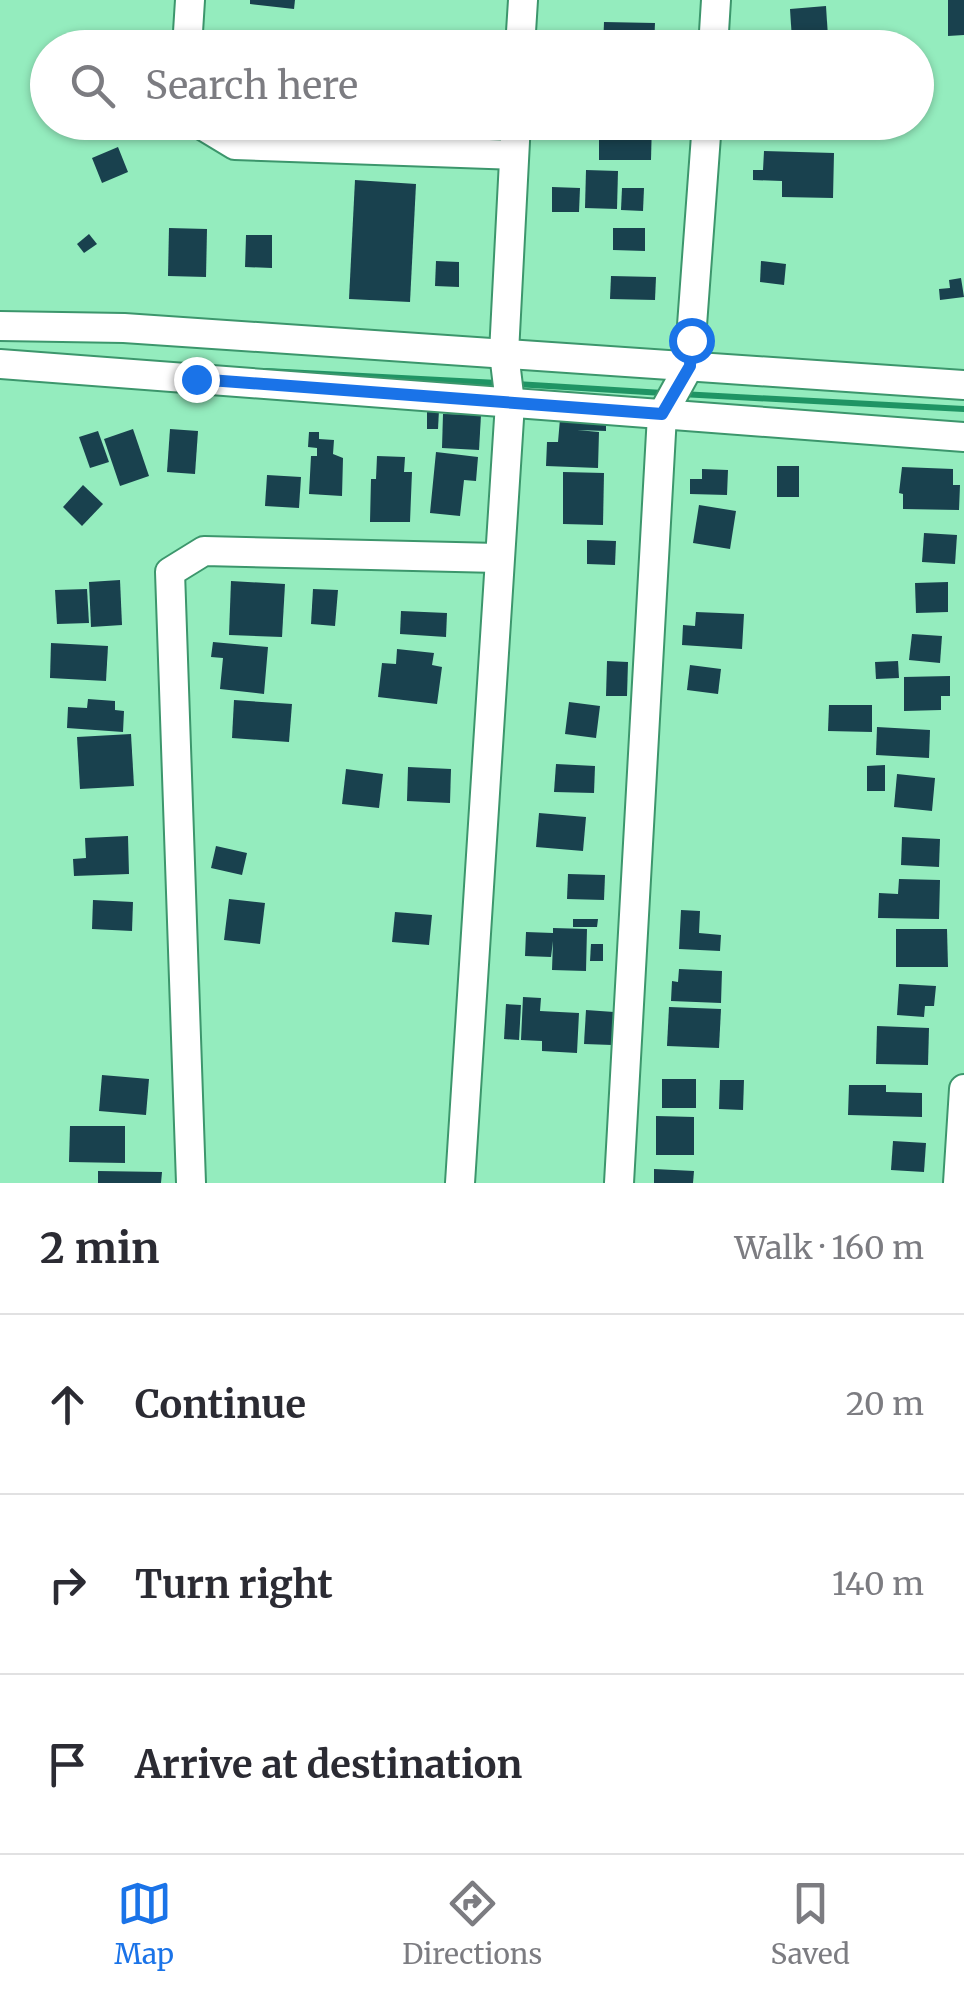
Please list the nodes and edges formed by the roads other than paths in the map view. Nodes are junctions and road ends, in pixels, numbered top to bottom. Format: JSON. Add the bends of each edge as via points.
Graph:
{"nodes":[{"id":1,"x":190,"y":0,"type":"edge"},
{"id":2,"x":523,"y":0,"type":"edge"},
{"id":3,"x":716,"y":0,"type":"edge"},
{"id":4,"x":188,"y":30,"type":"edge"},
{"id":5,"x":521,"y":30,"type":"edge"},
{"id":6,"x":714,"y":30,"type":"edge"},
{"id":7,"x":228,"y":140,"type":"edge"},
{"id":8,"x":515,"y":140,"type":"edge"},
{"id":9,"x":706,"y":140,"type":"edge"},
{"id":10,"x":514,"y":156,"type":"junction"},
{"id":11,"x":0,"y":326,"type":"edge"},
{"id":12,"x":504,"y":353,"type":"junction"},
{"id":13,"x":0,"y":364,"type":"edge"},
{"id":14,"x":690,"y":366,"type":"junction"},
{"id":15,"x":964,"y":385,"type":"edge"},
{"id":16,"x":510,"y":403,"type":"junction"},
{"id":17,"x":662,"y":414,"type":"junction"},
{"id":18,"x":964,"y":436,"type":"edge"},
{"id":19,"x":498,"y":558,"type":"junction"},
{"id":20,"x":964,"y":1088,"type":"edge"},
{"id":21,"x":191,"y":1183,"type":"edge"},
{"id":22,"x":460,"y":1183,"type":"edge"},
{"id":23,"x":619,"y":1183,"type":"edge"},
{"id":24,"x":958,"y":1183,"type":"edge"}],
"edges":[{"from":1,"to":4,"type":"street"},
{"from":2,"to":5,"type":"street"},
{"from":3,"to":6,"type":"street"},
{"from":7,"to":10,"type":"street"},
{"from":8,"to":10,"type":"street"},
{"from":9,"to":14,"type":"street"},
{"from":10,"to":12,"type":"street"},
{"from":11,"to":12,"type":"street"},
{"from":12,"to":14,"type":"street"},
{"from":12,"to":16,"type":"street"},
{"from":13,"to":16,"type":"street"},
{"from":14,"to":15,"type":"street"},
{"from":14,"to":17,"type":"street"},
{"from":16,"to":17,"type":"street"},
{"from":16,"to":19,"type":"street"},
{"from":17,"to":18,"type":"street"},
{"from":17,"to":23,"type":"street"},
{"from":19,"to":21,"type":"street","via":[[204,551],[170,572]]},
{"from":19,"to":22,"type":"street"},
{"from":20,"to":24,"type":"street"}]}
